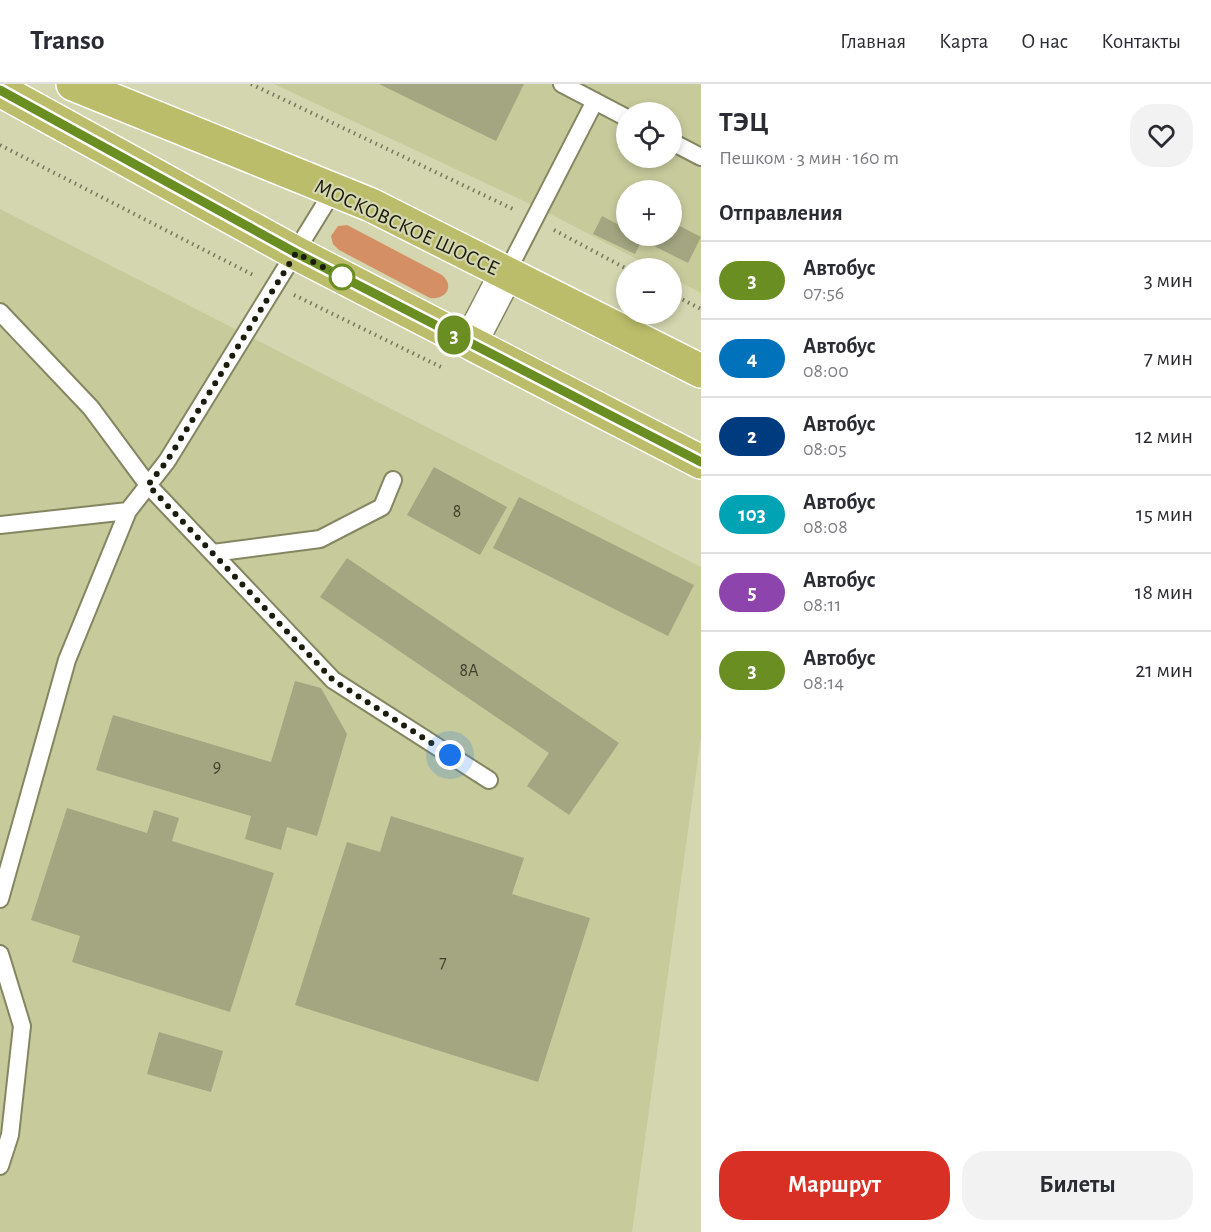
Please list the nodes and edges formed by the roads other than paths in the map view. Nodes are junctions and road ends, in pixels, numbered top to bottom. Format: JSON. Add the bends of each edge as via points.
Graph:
{"nodes":[{"id":1,"x":73,"y":84,"type":"edge"},
{"id":2,"x":562,"y":84,"type":"edge"},
{"id":3,"x":0,"y":90,"type":"edge"},
{"id":4,"x":595,"y":101,"type":"junction"},
{"id":5,"x":616,"y":112,"type":"edge"},
{"id":6,"x":682,"y":147,"type":"edge"},
{"id":7,"x":701,"y":157,"type":"edge"},
{"id":8,"x":333,"y":191,"type":"junction"},
{"id":9,"x":296,"y":253,"type":"junction"},
{"id":10,"x":506,"y":274,"type":"junction"},
{"id":11,"x":0,"y":312,"type":"edge"},
{"id":12,"x":470,"y":343,"type":"junction"},
{"id":13,"x":701,"y":371,"type":"edge"},
{"id":14,"x":701,"y":462,"type":"edge"},
{"id":15,"x":393,"y":480,"type":"dead end"},
{"id":16,"x":148,"y":485,"type":"junction"},
{"id":17,"x":128,"y":511,"type":"junction"},
{"id":18,"x":0,"y":525,"type":"edge"},
{"id":19,"x":213,"y":554,"type":"junction"},
{"id":20,"x":489,"y":780,"type":"dead end"},
{"id":21,"x":0,"y":899,"type":"edge"},
{"id":22,"x":0,"y":954,"type":"edge"},
{"id":23,"x":0,"y":1166,"type":"edge"}],
"edges":[{"from":1,"to":8,"type":"main road","name":"МОСКОВСКОЕ ШОССЕ"},
{"from":2,"to":4,"type":"lane"},
{"from":3,"to":9,"type":"main road"},
{"from":4,"to":5,"type":"lane"},
{"from":4,"to":10,"type":"lane"},
{"from":6,"to":7,"type":"lane"},
{"from":8,"to":9,"type":"lane"},
{"from":8,"to":10,"type":"main road","name":"МОСКОВСКОЕ ШОССЕ","via":[[370,205]]},
{"from":9,"to":12,"type":"main road"},
{"from":9,"to":16,"type":"lane","via":[[167,461]]},
{"from":10,"to":12,"type":"street"},
{"from":10,"to":13,"type":"main road","name":"МОСКОВСКОЕ ШОССЕ"},
{"from":11,"to":16,"type":"lane","via":[[91,408]]},
{"from":12,"to":14,"type":"main road"},
{"from":15,"to":19,"type":"lane","via":[[382,507],[320,539]]},
{"from":16,"to":17,"type":"lane"},
{"from":16,"to":19,"type":"lane"},
{"from":17,"to":18,"type":"lane"},
{"from":17,"to":21,"type":"lane","via":[[67,660]]},
{"from":19,"to":20,"type":"lane","via":[[333,680]]},
{"from":22,"to":23,"type":"lane","via":[[22,1026],[10,1135]]}]}
